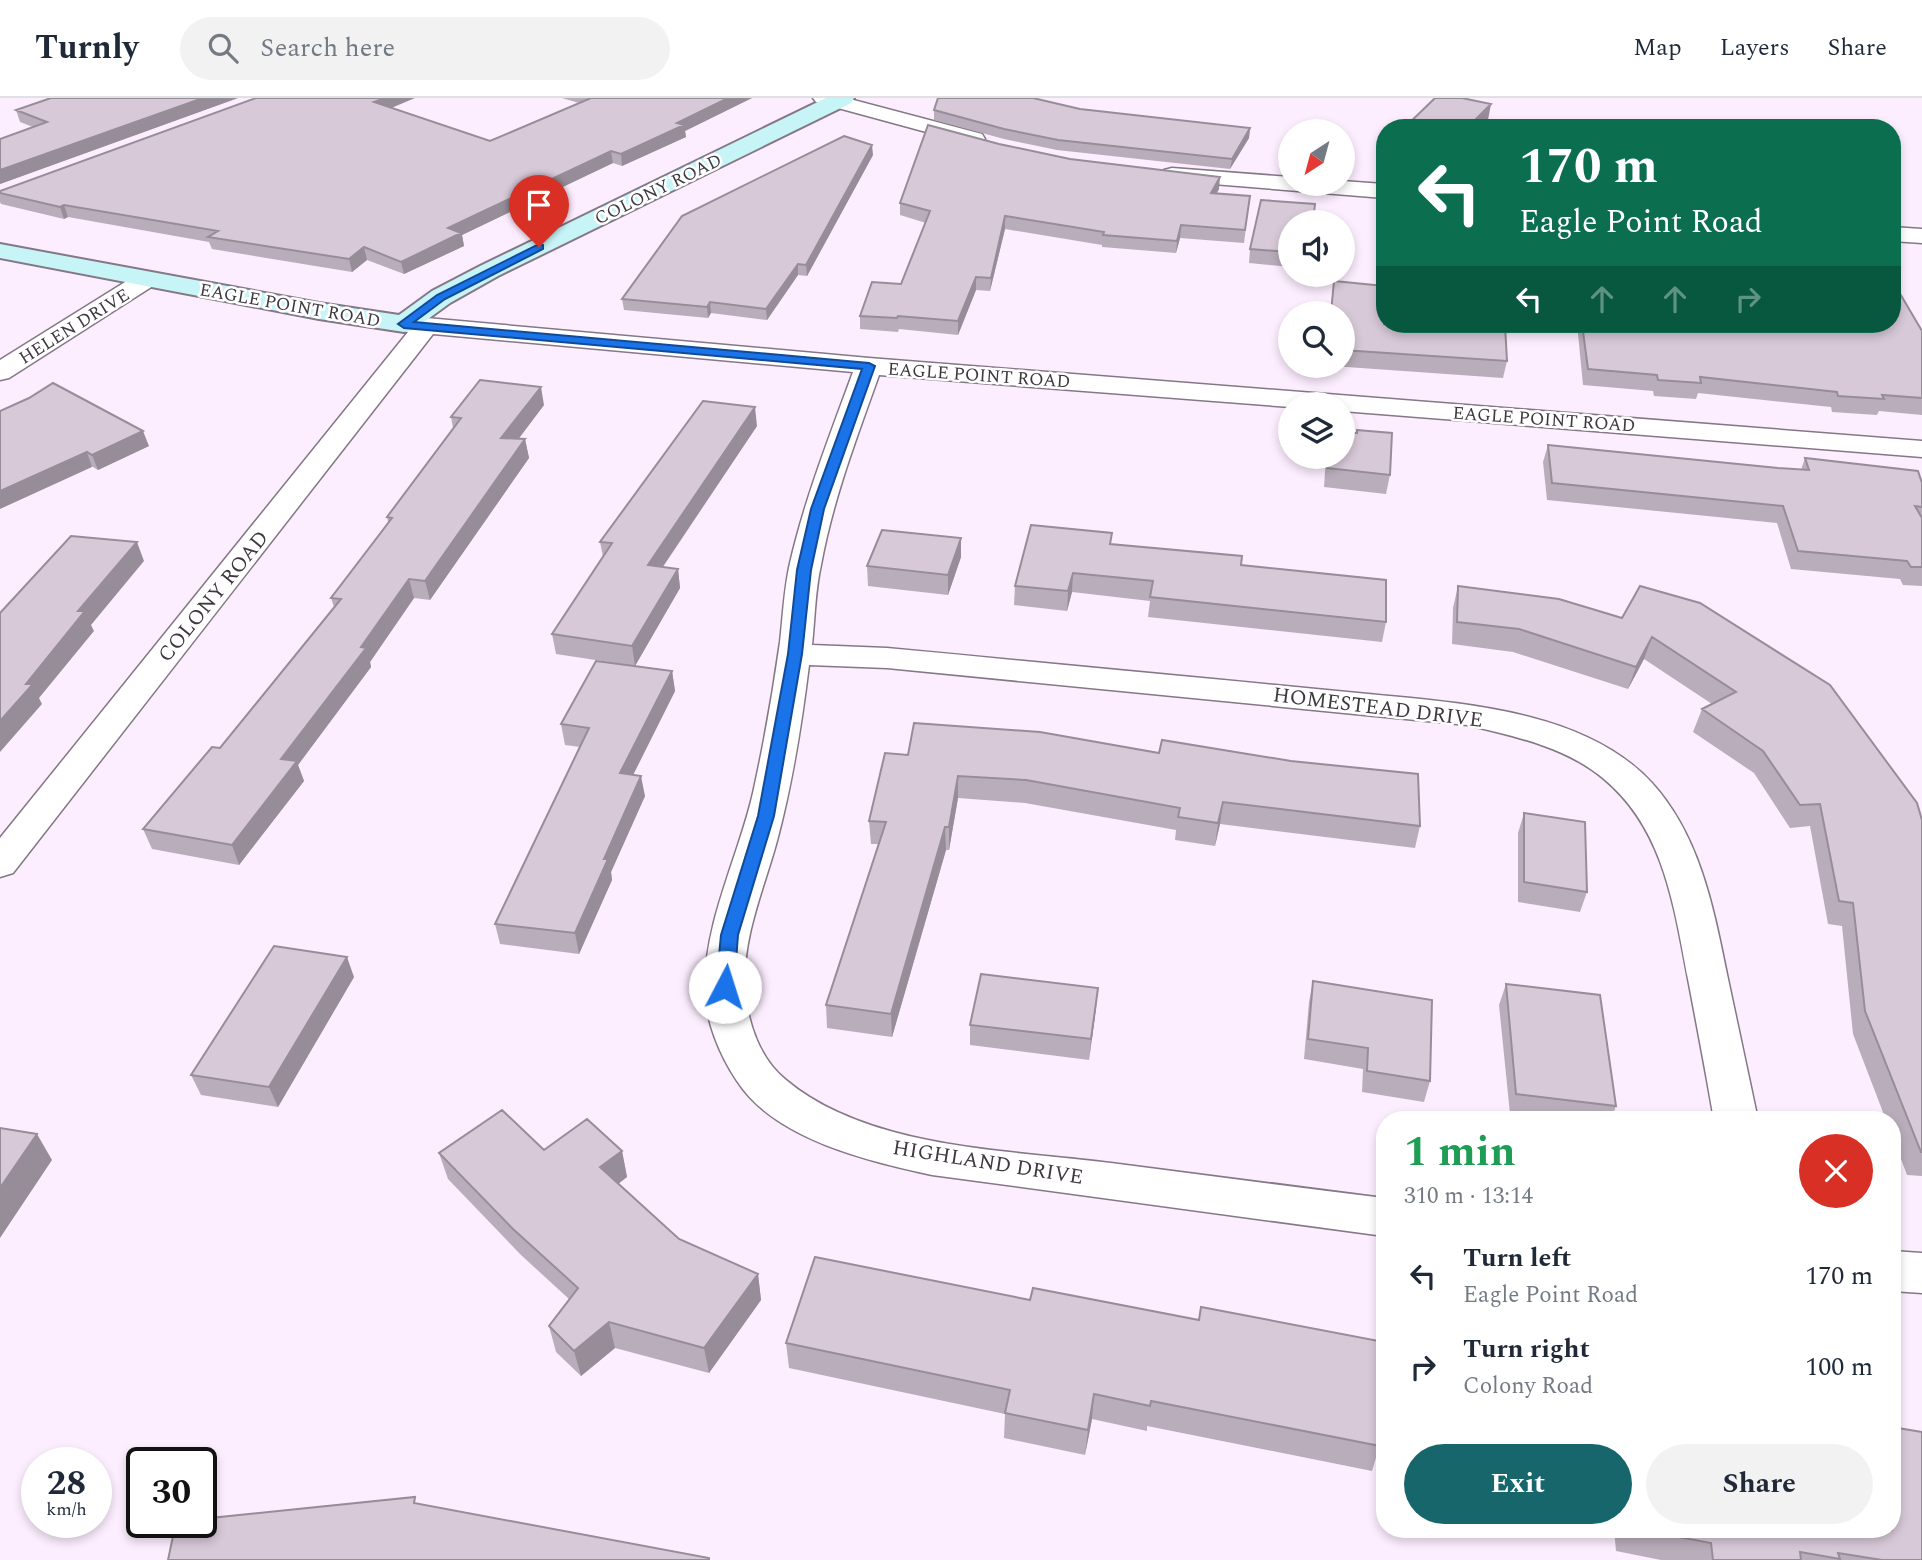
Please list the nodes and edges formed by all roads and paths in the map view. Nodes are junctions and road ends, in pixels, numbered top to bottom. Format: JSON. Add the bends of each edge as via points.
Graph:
{"nodes":[{"id":1,"x":834,"y":99,"type":"edge"},
{"id":2,"x":995,"y":145,"type":"edge"},
{"id":3,"x":1147,"y":173,"type":"edge"},
{"id":4,"x":1278,"y":183,"type":"edge"},
{"id":5,"x":1355,"y":189,"type":"edge"},
{"id":6,"x":1376,"y":190,"type":"edge"},
{"id":7,"x":1901,"y":235,"type":"edge"},
{"id":8,"x":1922,"y":236,"type":"edge"},
{"id":9,"x":0,"y":251,"type":"edge"},
{"id":10,"x":148,"y":279,"type":"junction"},
{"id":11,"x":414,"y":326,"type":"junction"},
{"id":12,"x":869,"y":366,"type":"junction"},
{"id":13,"x":0,"y":372,"type":"edge"},
{"id":14,"x":1922,"y":449,"type":"edge"},
{"id":15,"x":795,"y":654,"type":"junction"},
{"id":16,"x":0,"y":864,"type":"edge"},
{"id":17,"x":1734,"y":1111,"type":"edge"},
{"id":18,"x":1376,"y":1216,"type":"edge"},
{"id":19,"x":1901,"y":1272,"type":"edge"},
{"id":20,"x":1922,"y":1273,"type":"edge"}],
"edges":[{"from":1,"to":2,"type":"street"},
{"from":1,"to":11,"type":"street","name":"COLONY ROAD","via":[[489,271],[441,297]]},
{"from":3,"to":4,"type":"street"},
{"from":5,"to":6,"type":"street"},
{"from":7,"to":8,"type":"street"},
{"from":9,"to":10,"type":"street","name":"EAGLE POINT ROAD"},
{"from":10,"to":11,"type":"street","name":"EAGLE POINT ROAD"},
{"from":10,"to":13,"type":"street","name":"HELEN DRIVE"},
{"from":11,"to":12,"type":"street","name":"EAGLE POINT ROAD"},
{"from":11,"to":16,"type":"street","name":"COLONY ROAD"},
{"from":12,"to":14,"type":"street","name":"EAGLE POINT ROAD"},
{"from":12,"to":15,"type":"street","name":"HIGHLAND DRIVE","via":[[817,509],[804,570]]},
{"from":15,"to":17,"type":"street","name":"HOMESTEAD DRIVE","via":[[1467,714],[1528,728],[1587,751],[1642,794],[1672,836],[1689,881]]},
{"from":15,"to":18,"type":"street","name":"HIGHLAND DRIVE","via":[[766,816],[730,935],[725,987],[736,1039],[749,1066],[772,1093],[833,1129],[944,1159]]},
{"from":19,"to":20,"type":"street"}]}
